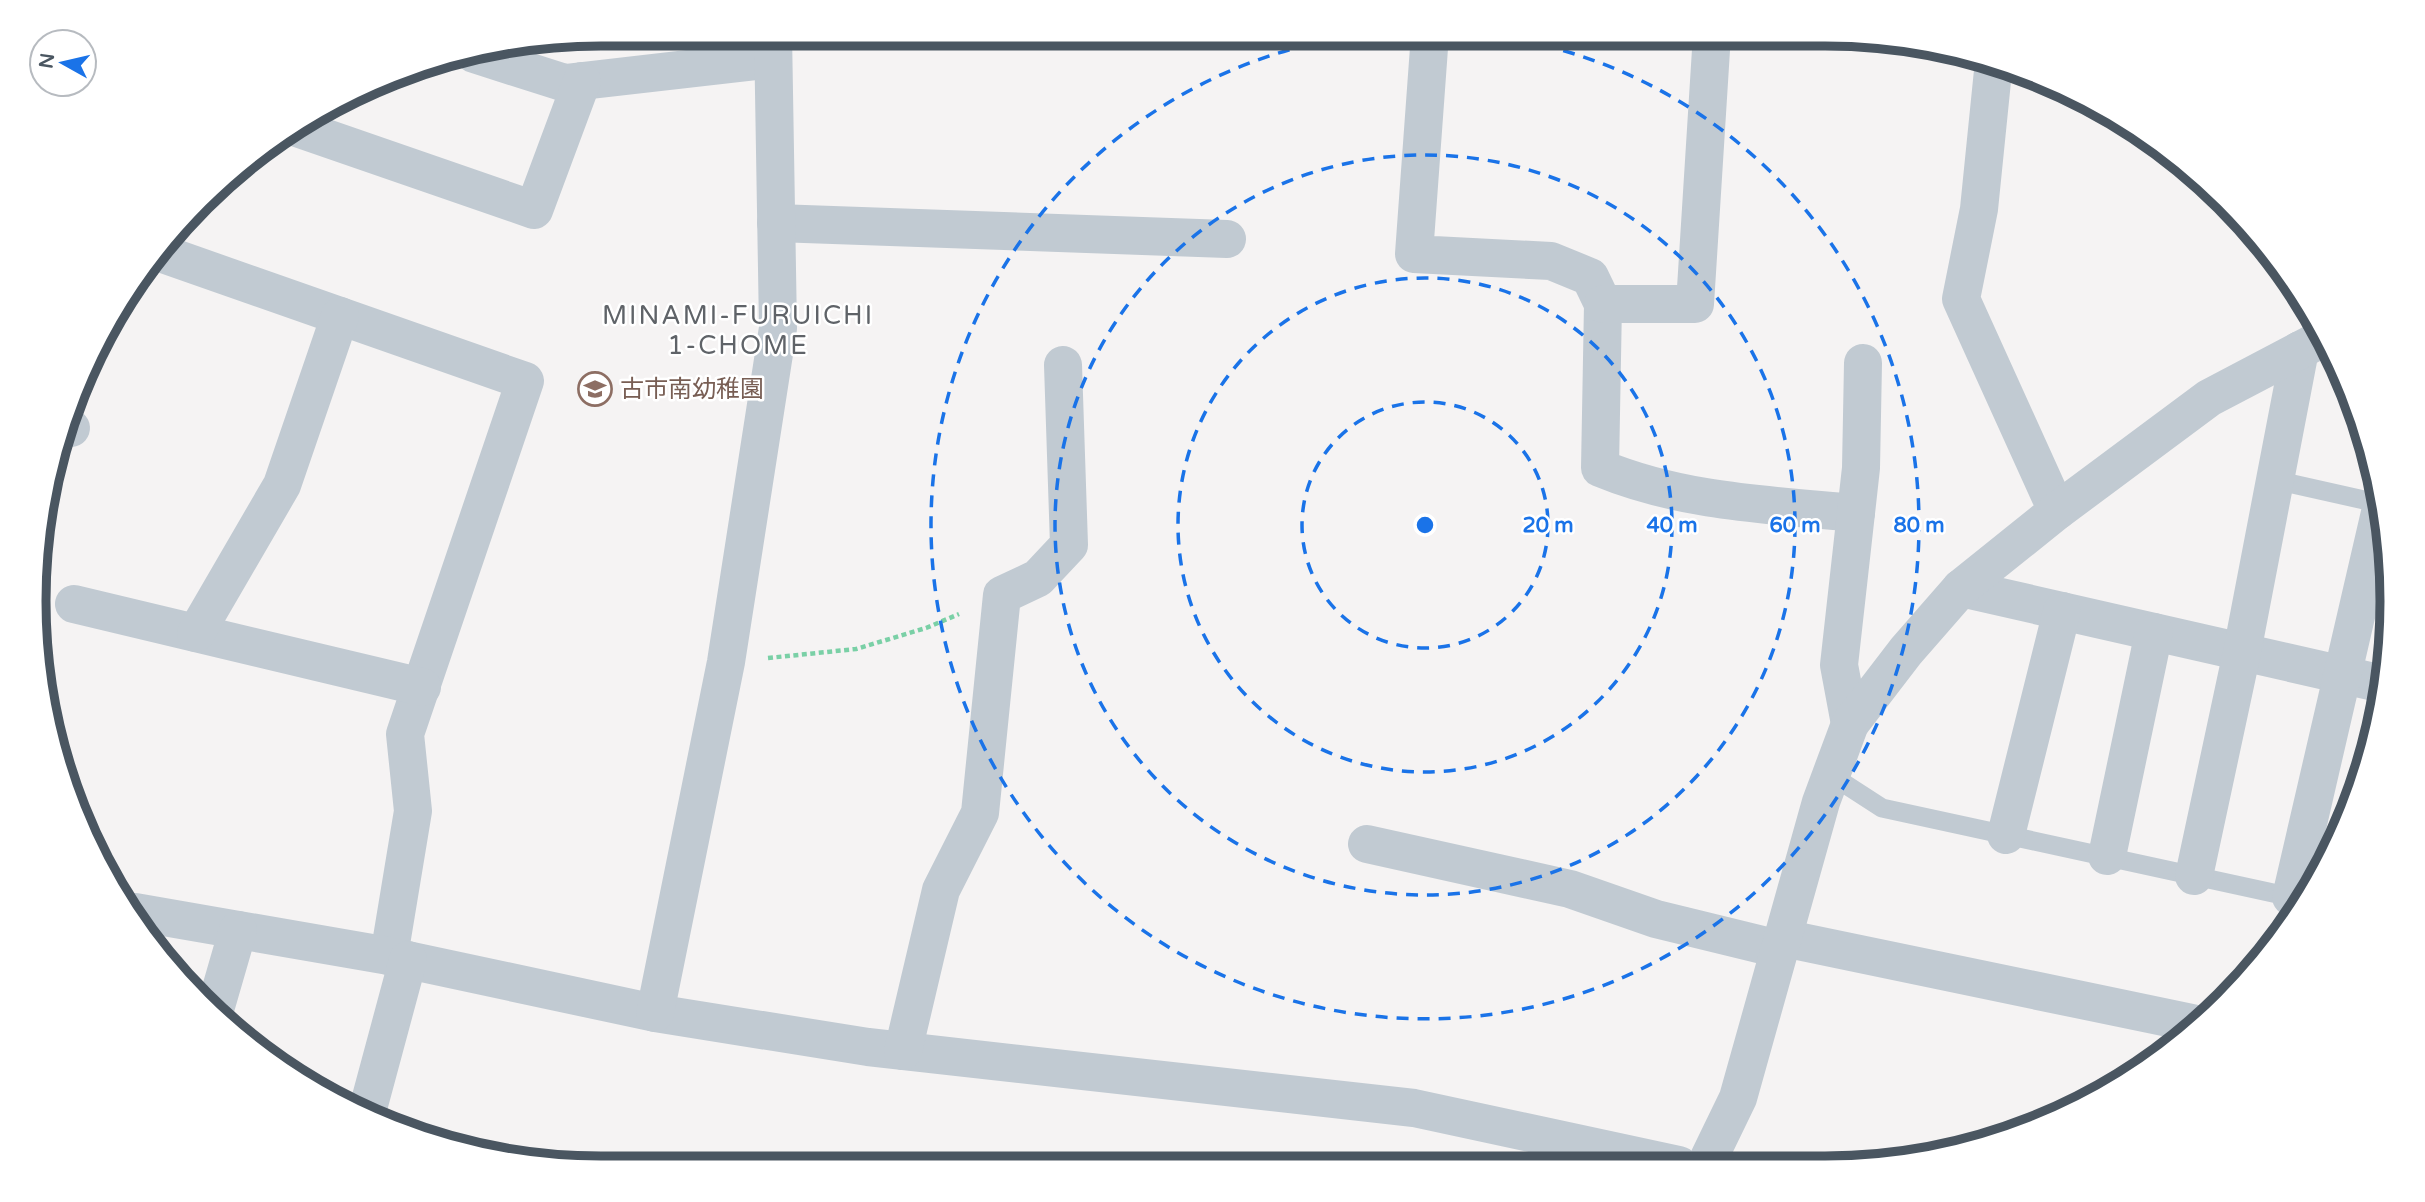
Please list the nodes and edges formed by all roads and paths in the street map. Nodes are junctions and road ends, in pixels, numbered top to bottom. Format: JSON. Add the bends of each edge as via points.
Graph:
{"nodes":[{"id":1,"x":773,"y":46,"type":"edge"},
{"id":2,"x":1429,"y":46,"type":"edge"},
{"id":3,"x":1711,"y":46,"type":"edge"},
{"id":4,"x":486,"y":58,"type":"edge"},
{"id":5,"x":1993,"y":72,"type":"edge"},
{"id":6,"x":582,"y":81,"type":"junction"},
{"id":7,"x":309,"y":128,"type":"edge"},
{"id":8,"x":776,"y":223,"type":"junction"},
{"id":9,"x":1227,"y":239,"type":"dead end"},
{"id":10,"x":166,"y":255,"type":"edge"},
{"id":11,"x":1603,"y":304,"type":"junction"},
{"id":12,"x":340,"y":316,"type":"junction"},
{"id":13,"x":2312,"y":344,"type":"edge"},
{"id":14,"x":1863,"y":363,"type":"dead end"},
{"id":15,"x":1063,"y":365,"type":"dead end"},
{"id":16,"x":2275,"y":480,"type":"junction"},
{"id":17,"x":2370,"y":501,"type":"edge"},
{"id":18,"x":2057,"y":511,"type":"junction"},
{"id":19,"x":1856,"y":513,"type":"junction"},
{"id":20,"x":2375,"y":533,"type":"edge"},
{"id":21,"x":1961,"y":588,"type":"junction"},
{"id":22,"x":1002,"y":595,"type":"junction"},
{"id":23,"x":74,"y":604,"type":"dead end"},
{"id":24,"x":2062,"y":611,"type":"junction"},
{"id":25,"x":2154,"y":632,"type":"junction"},
{"id":26,"x":196,"y":633,"type":"junction"},
{"id":27,"x":2242,"y":652,"type":"junction"},
{"id":28,"x":726,"y":662,"type":"junction"},
{"id":29,"x":2343,"y":675,"type":"junction"},
{"id":30,"x":2374,"y":682,"type":"edge"},
{"id":31,"x":422,"y":687,"type":"junction"},
{"id":32,"x":1850,"y":724,"type":"junction"},
{"id":33,"x":1831,"y":775,"type":"junction"},
{"id":34,"x":2006,"y":835,"type":"junction"},
{"id":35,"x":1367,"y":844,"type":"dead end"},
{"id":36,"x":2107,"y":856,"type":"junction"},
{"id":37,"x":2194,"y":876,"type":"junction"},
{"id":38,"x":2299,"y":889,"type":"edge"},
{"id":39,"x":2294,"y":897,"type":"edge"},
{"id":40,"x":141,"y":913,"type":"edge"},
{"id":41,"x":238,"y":930,"type":"junction"},
{"id":42,"x":1781,"y":944,"type":"junction"},
{"id":43,"x":398,"y":958,"type":"junction"},
{"id":44,"x":217,"y":1002,"type":"edge"},
{"id":45,"x":655,"y":1013,"type":"junction"},
{"id":46,"x":2186,"y":1022,"type":"edge"},
{"id":47,"x":903,"y":1051,"type":"junction"},
{"id":48,"x":368,"y":1105,"type":"edge"},
{"id":49,"x":1641,"y":1156,"type":"edge"},
{"id":50,"x":1710,"y":1156,"type":"edge"}],
"edges":[{"from":1,"to":6,"type":"street"},
{"from":1,"to":8,"type":"street"},
{"from":2,"to":11,"type":"street","via":[[1414,254],[1551,261],[1590,277]]},
{"from":3,"to":11,"type":"street","via":[[1695,304]]},
{"from":4,"to":6,"type":"street","via":[[565,82]]},
{"from":5,"to":18,"type":"street","via":[[1979,209],[1961,299]]},
{"from":6,"to":7,"type":"street","via":[[534,210]]},
{"from":8,"to":9,"type":"street"},
{"from":8,"to":28,"type":"street","via":[[778,328]]},
{"from":10,"to":12,"type":"street"},
{"from":11,"to":19,"type":"street","via":[[1600,468],[1640,484],[1707,499]]},
{"from":12,"to":26,"type":"street","via":[[282,485]]},
{"from":12,"to":31,"type":"street","via":[[525,381]]},
{"from":13,"to":16,"type":"street"},
{"from":13,"to":18,"type":"street","via":[[2209,398]]},
{"from":14,"to":19,"type":"street"},
{"from":15,"to":22,"type":"street","via":[[1069,545],[1038,578]]},
{"from":16,"to":17,"type":"lane"},
{"from":16,"to":27,"type":"street"},
{"from":18,"to":21,"type":"street"},
{"from":19,"to":32,"type":"street","via":[[1839,665]]},
{"from":20,"to":29,"type":"street"},
{"from":21,"to":24,"type":"street"},
{"from":21,"to":32,"type":"street"},
{"from":22,"to":28,"type":"path","via":[[926,628],[856,649]]},
{"from":22,"to":47,"type":"street","via":[[980,813],[941,890]]},
{"from":23,"to":26,"type":"street"},
{"from":24,"to":25,"type":"street"},
{"from":24,"to":34,"type":"street"},
{"from":25,"to":27,"type":"street"},
{"from":25,"to":36,"type":"street"},
{"from":26,"to":31,"type":"street"},
{"from":27,"to":29,"type":"street"},
{"from":27,"to":37,"type":"street"},
{"from":28,"to":45,"type":"street"},
{"from":29,"to":30,"type":"street"},
{"from":29,"to":38,"type":"street"},
{"from":31,"to":43,"type":"street","via":[[405,734],[413,811]]},
{"from":32,"to":33,"type":"street"},
{"from":33,"to":34,"type":"lane","via":[[1882,808]]},
{"from":33,"to":42,"type":"street"},
{"from":34,"to":36,"type":"lane"},
{"from":35,"to":42,"type":"street","via":[[1570,889],[1656,919]]},
{"from":36,"to":37,"type":"lane"},
{"from":37,"to":39,"type":"lane"},
{"from":40,"to":41,"type":"street"},
{"from":41,"to":43,"type":"street"},
{"from":41,"to":44,"type":"street"},
{"from":42,"to":46,"type":"street"},
{"from":42,"to":50,"type":"street","via":[[1738,1098]]},
{"from":43,"to":45,"type":"street"},
{"from":43,"to":48,"type":"street"},
{"from":45,"to":47,"type":"street"},
{"from":47,"to":49,"type":"street","via":[[1414,1108]]}]}
